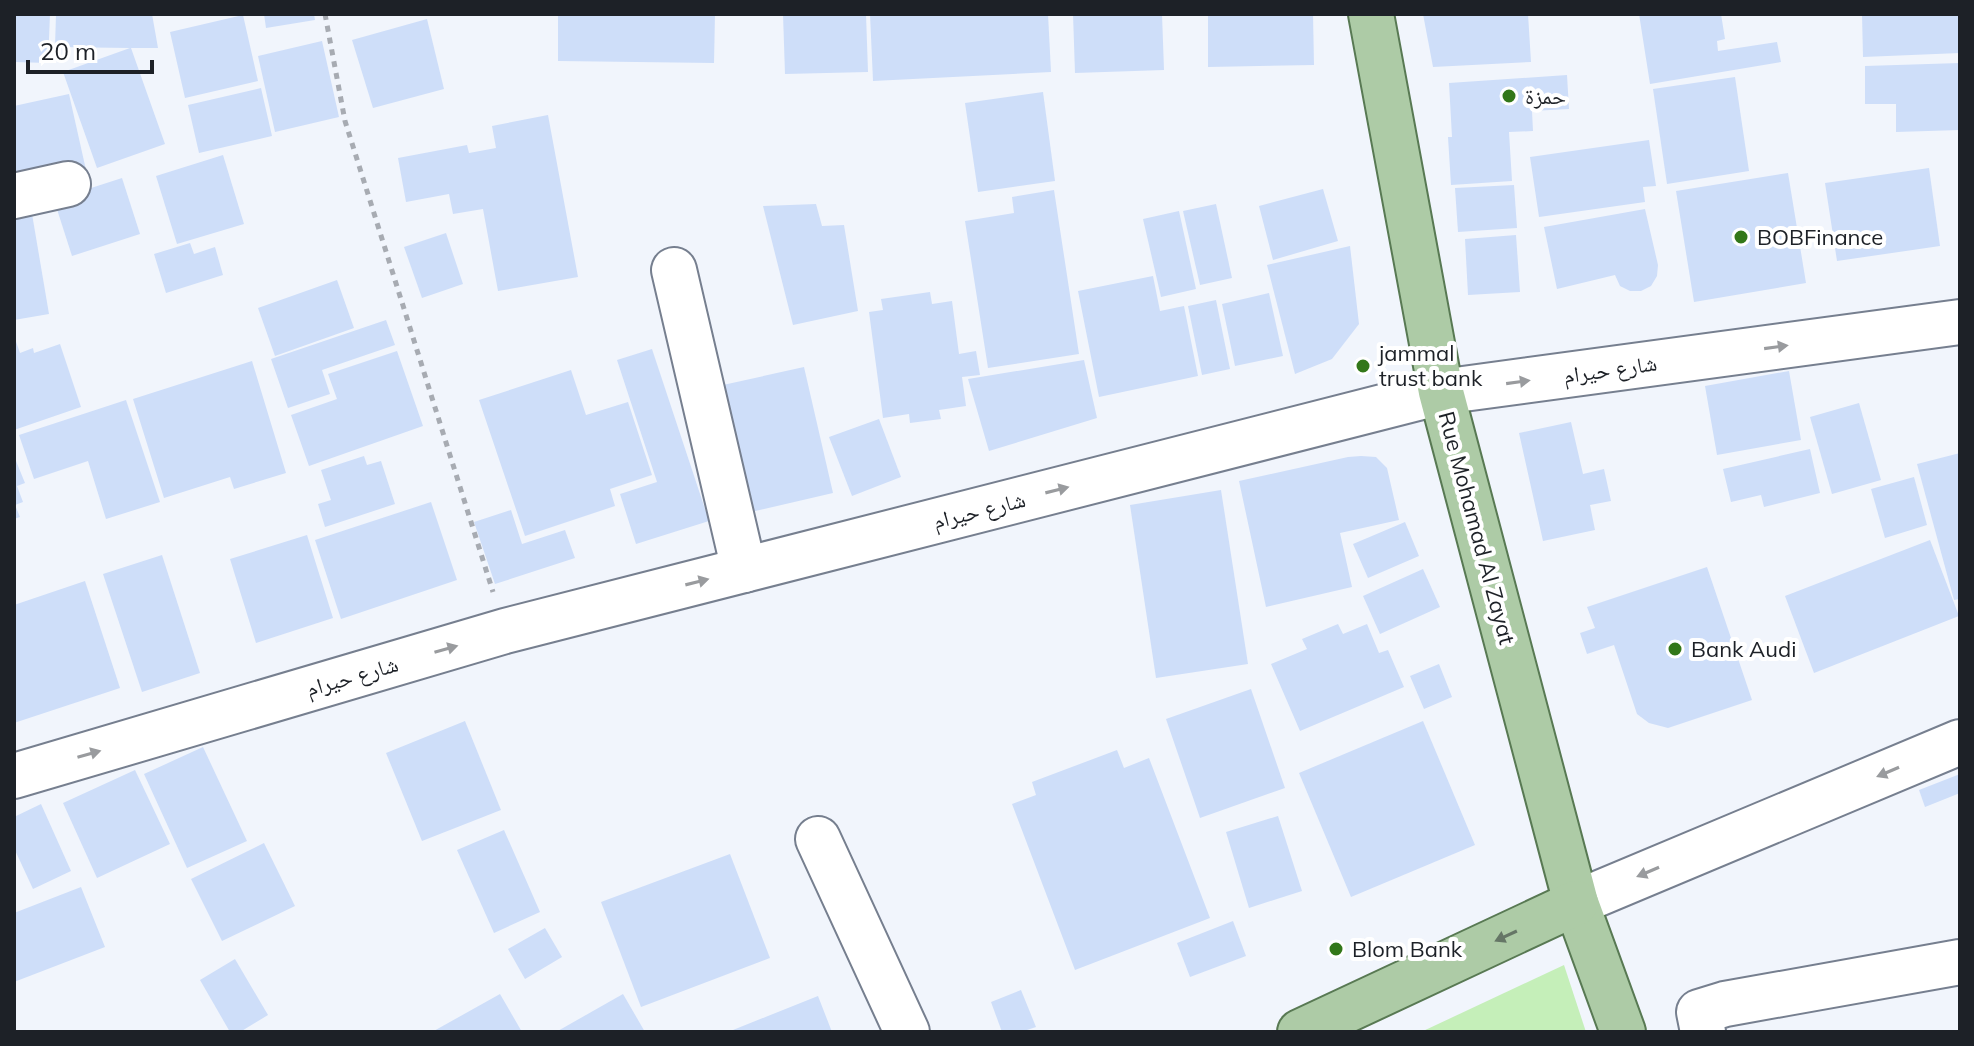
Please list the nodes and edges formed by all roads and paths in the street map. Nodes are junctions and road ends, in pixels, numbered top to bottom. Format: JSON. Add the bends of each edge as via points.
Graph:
{"nodes":[{"id":1,"x":325,"y":14,"type":"edge"},
{"id":2,"x":1371,"y":14,"type":"edge"},
{"id":3,"x":68,"y":184,"type":"dead end"},
{"id":4,"x":14,"y":196,"type":"edge"},
{"id":5,"x":674,"y":270,"type":"dead end"},
{"id":6,"x":1960,"y":322,"type":"edge"},
{"id":7,"x":1441,"y":392,"type":"junction"},
{"id":8,"x":744,"y":570,"type":"junction"},
{"id":9,"x":505,"y":631,"type":"junction"},
{"id":10,"x":1960,"y":742,"type":"edge"},
{"id":11,"x":14,"y":776,"type":"edge"},
{"id":12,"x":818,"y":839,"type":"dead end"},
{"id":13,"x":1576,"y":903,"type":"junction"},
{"id":14,"x":1960,"y":962,"type":"edge"},
{"id":15,"x":907,"y":1032,"type":"edge"},
{"id":16,"x":1300,"y":1032,"type":"edge"},
{"id":17,"x":1623,"y":1032,"type":"edge"},
{"id":18,"x":1703,"y":1032,"type":"edge"}],
"edges":[{"from":1,"to":9,"type":"path","via":[[345,121]]},
{"from":2,"to":7,"type":"main road","name":"Rue Mohamad Al Zayat"},
{"from":3,"to":4,"type":"street"},
{"from":5,"to":8,"type":"street"},
{"from":7,"to":6,"type":"street","name":"شارع حيرام","one_way":true},
{"from":8,"to":7,"type":"street","name":"شارع حيرام","one_way":true},
{"from":7,"to":13,"type":"main road","name":"Rue Mohamad Al Zayat"},
{"from":9,"to":8,"type":"street","name":"شارع حيرام","one_way":true},
{"from":11,"to":9,"type":"street","name":"شارع حيرام","one_way":true},
{"from":10,"to":13,"type":"street","one_way":true},
{"from":12,"to":15,"type":"street"},
{"from":13,"to":16,"type":"main road","one_way":true},
{"from":13,"to":17,"type":"main road","name":"Rue Mohamad Al Zayat"},
{"from":14,"to":18,"type":"street","via":[[1725,1004],[1699,1012]]}]}
